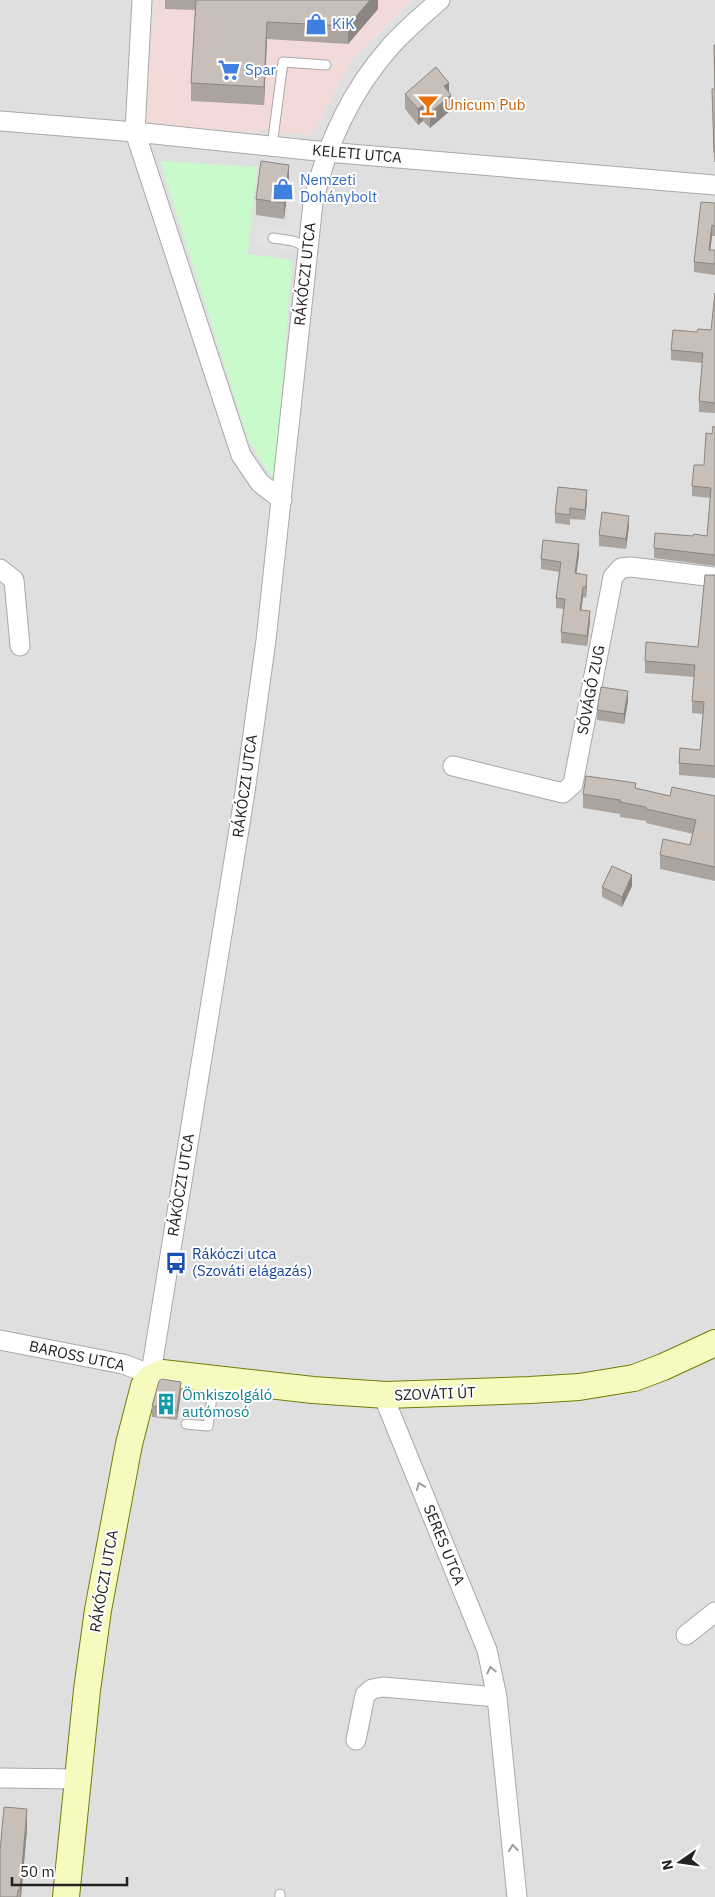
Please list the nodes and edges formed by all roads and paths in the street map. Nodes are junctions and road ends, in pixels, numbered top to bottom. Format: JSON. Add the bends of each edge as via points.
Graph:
{"nodes":[{"id":1,"x":142,"y":0,"type":"edge"},
{"id":2,"x":440,"y":0,"type":"edge"},
{"id":3,"x":326,"y":65,"type":"dead end"},
{"id":4,"x":0,"y":121,"type":"edge"},
{"id":5,"x":135,"y":132,"type":"junction"},
{"id":6,"x":272,"y":146,"type":"junction"},
{"id":7,"x":327,"y":152,"type":"junction"},
{"id":8,"x":715,"y":185,"type":"edge"},
{"id":9,"x":273,"y":238,"type":"dead end"},
{"id":10,"x":308,"y":247,"type":"junction"},
{"id":11,"x":282,"y":500,"type":"junction"},
{"id":12,"x":0,"y":569,"type":"edge"},
{"id":13,"x":715,"y":577,"type":"edge"},
{"id":14,"x":20,"y":646,"type":"dead end"},
{"id":15,"x":453,"y":766,"type":"dead end"},
{"id":16,"x":0,"y":1340,"type":"edge"},
{"id":17,"x":715,"y":1343,"type":"edge"},
{"id":18,"x":150,"y":1379,"type":"junction"},
{"id":19,"x":214,"y":1379,"type":"junction"},
{"id":20,"x":386,"y":1395,"type":"junction"},
{"id":21,"x":186,"y":1424,"type":"dead end"},
{"id":22,"x":715,"y":1612,"type":"edge"},
{"id":23,"x":686,"y":1635,"type":"dead end"},
{"id":24,"x":498,"y":1696,"type":"junction"},
{"id":25,"x":356,"y":1740,"type":"dead end"},
{"id":26,"x":0,"y":1778,"type":"edge"},
{"id":27,"x":78,"y":1779,"type":"junction"},
{"id":28,"x":66,"y":1897,"type":"edge"},
{"id":29,"x":518,"y":1897,"type":"edge"}],
"edges":[{"from":1,"to":5,"type":"street"},
{"from":2,"to":7,"type":"street","name":"RÁKÓCZI UTCA","via":[[379,61],[356,94]]},
{"from":3,"to":6,"type":"lane","via":[[283,62]]},
{"from":4,"to":5,"type":"street","name":"KELETI UTCA"},
{"from":5,"to":6,"type":"street","name":"KELETI UTCA"},
{"from":5,"to":11,"type":"street","via":[[241,455],[260,484]]},
{"from":6,"to":7,"type":"street","name":"KELETI UTCA"},
{"from":7,"to":8,"type":"street","name":"KELETI UTCA"},
{"from":7,"to":10,"type":"street","name":"RÁKÓCZI UTCA","via":[[313,203]]},
{"from":9,"to":10,"type":"lane"},
{"from":10,"to":11,"type":"street","name":"RÁKÓCZI UTCA"},
{"from":11,"to":18,"type":"street","name":"RÁKÓCZI UTCA","via":[[245,792]]},
{"from":12,"to":14,"type":"street","via":[[14,580]]},
{"from":13,"to":15,"type":"street","name":"SÓVÁGÓ ZUG","via":[[632,567],[621,568],[612,577],[573,784],[563,793]]},
{"from":16,"to":18,"type":"street","name":"BAROSS UTCA","via":[[123,1364],[139,1370]]},
{"from":17,"to":20,"type":"main road","name":"SZOVÁTI ÚT","via":[[664,1367],[634,1378],[606,1383],[530,1390]]},
{"from":18,"to":19,"type":"main road","name":"SZOVÁTI ÚT","via":[[162,1373]]},
{"from":18,"to":27,"type":"main road","name":"RÁKÓCZI UTCA","via":[[144,1386],[129,1444],[98,1610]]},
{"from":19,"to":20,"type":"main road","name":"SZOVÁTI ÚT"},
{"from":19,"to":21,"type":"lane","via":[[208,1426]]},
{"from":24,"to":20,"type":"street","name":"SERES UTCA","one_way":true,"via":[[486,1650]]},
{"from":22,"to":23,"type":"street"},
{"from":24,"to":25,"type":"street","via":[[383,1687],[372,1689],[365,1695]]},
{"from":29,"to":24,"type":"street","name":"SERES UTCA","one_way":true},
{"from":26,"to":27,"type":"street"},
{"from":27,"to":28,"type":"main road","name":"RÁKÓCZI UTCA"}]}
